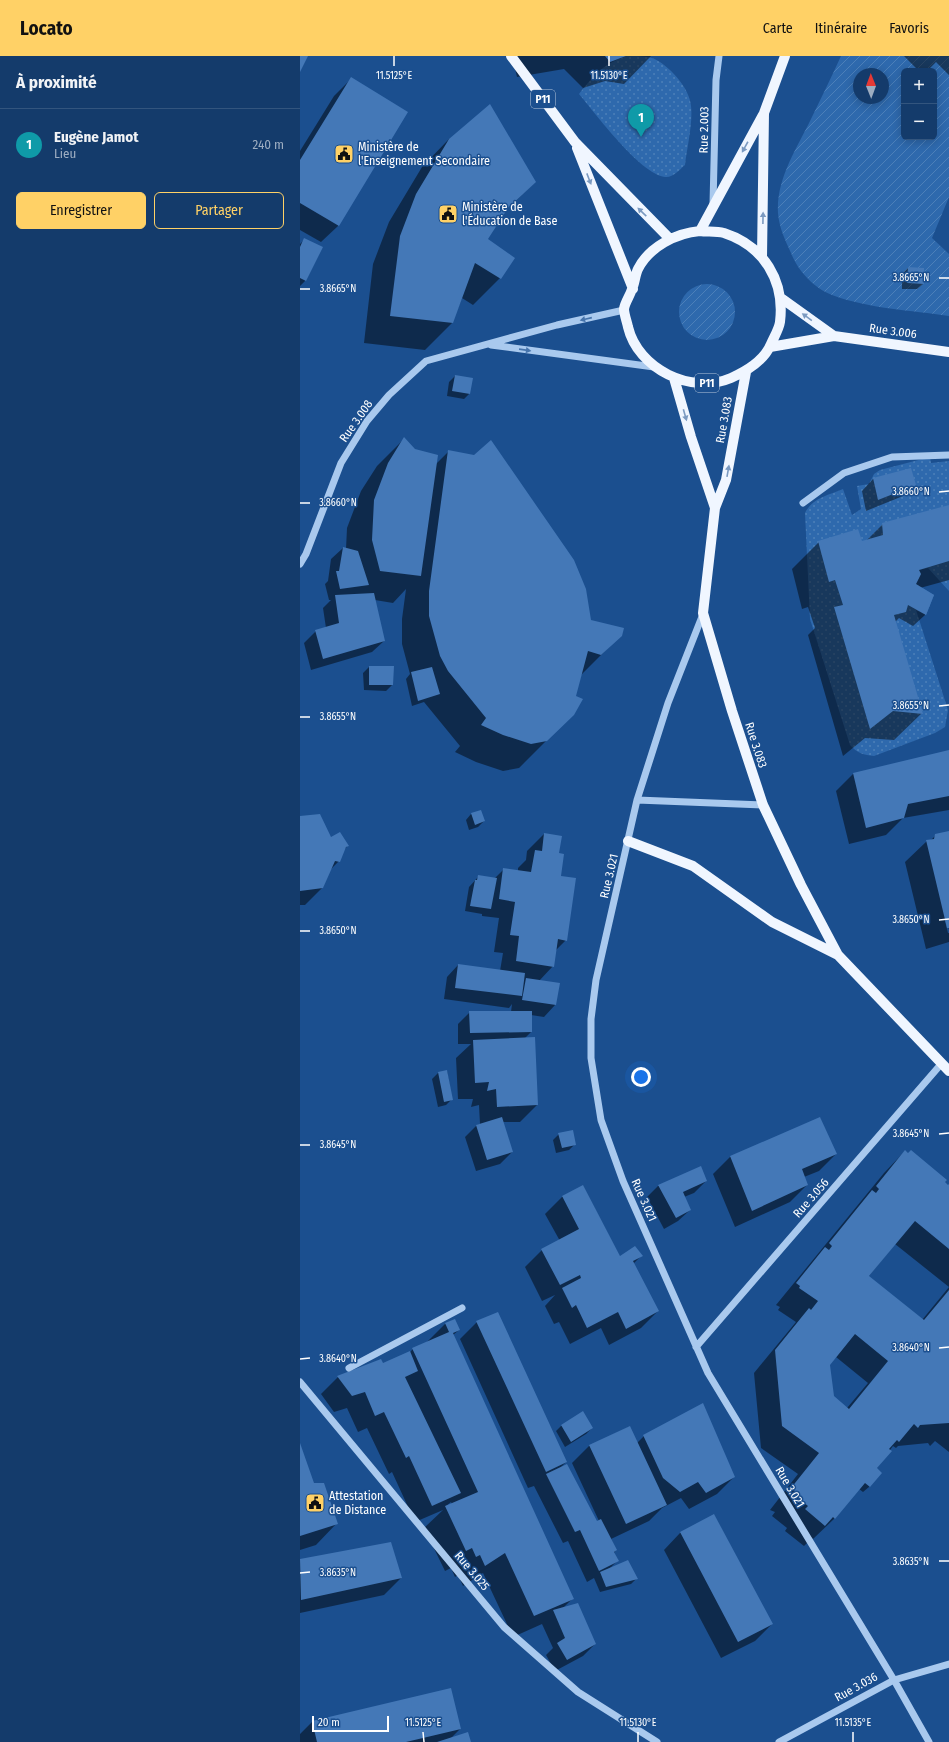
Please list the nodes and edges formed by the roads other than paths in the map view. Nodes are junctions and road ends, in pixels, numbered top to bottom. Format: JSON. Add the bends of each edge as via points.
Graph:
{"nodes":[{"id":1,"x":511,"y":56,"type":"edge"},
{"id":2,"x":719,"y":56,"type":"edge"},
{"id":3,"x":785,"y":56,"type":"edge"},
{"id":4,"x":764,"y":113,"type":"junction"},
{"id":5,"x":575,"y":142,"type":"junction"},
{"id":6,"x":713,"y":205,"type":"junction"},
{"id":7,"x":700,"y":231,"type":"junction"},
{"id":8,"x":670,"y":239,"type":"junction"},
{"id":9,"x":762,"y":257,"type":"junction"},
{"id":10,"x":633,"y":289,"type":"junction"},
{"id":11,"x":781,"y":298,"type":"junction"},
{"id":12,"x":624,"y":310,"type":"junction"},
{"id":13,"x":834,"y":336,"type":"junction"},
{"id":14,"x":486,"y":344,"type":"junction"},
{"id":15,"x":770,"y":347,"type":"junction"},
{"id":16,"x":949,"y":352,"type":"edge"},
{"id":17,"x":654,"y":366,"type":"junction"},
{"id":18,"x":746,"y":372,"type":"junction"},
{"id":19,"x":674,"y":378,"type":"junction"},
{"id":20,"x":949,"y":455,"type":"edge"},
{"id":21,"x":803,"y":503,"type":"dead end"},
{"id":22,"x":715,"y":508,"type":"junction"},
{"id":23,"x":300,"y":564,"type":"edge"},
{"id":24,"x":703,"y":613,"type":"junction"},
{"id":25,"x":637,"y":800,"type":"junction"},
{"id":26,"x":763,"y":805,"type":"junction"},
{"id":27,"x":628,"y":841,"type":"junction"},
{"id":28,"x":838,"y":955,"type":"junction"},
{"id":29,"x":942,"y":1063,"type":"junction"},
{"id":30,"x":949,"y":1071,"type":"edge"},
{"id":31,"x":462,"y":1308,"type":"dead end"},
{"id":32,"x":696,"y":1347,"type":"junction"},
{"id":33,"x":349,"y":1368,"type":"dead end"},
{"id":34,"x":300,"y":1382,"type":"edge"},
{"id":35,"x":949,"y":1664,"type":"edge"},
{"id":36,"x":894,"y":1680,"type":"junction"},
{"id":37,"x":657,"y":1742,"type":"edge"},
{"id":38,"x":779,"y":1742,"type":"edge"},
{"id":39,"x":929,"y":1742,"type":"edge"}],
"edges":[{"from":1,"to":5,"type":"main road","number":"P11"},
{"from":2,"to":6,"type":"street","name":"Rue 2.003","via":[[716,80]]},
{"from":3,"to":4,"type":"main road"},
{"from":4,"to":6,"type":"main road","one_way":true},
{"from":9,"to":4,"type":"main road","one_way":true},
{"from":8,"to":5,"type":"main road","number":"P11","one_way":true},
{"from":5,"to":10,"type":"main road","number":"P11","one_way":true},
{"from":6,"to":7,"type":"main road"},
{"from":7,"to":8,"type":"main road","number":"P11"},
{"from":7,"to":9,"type":"main road","number":"P11","via":[[723,233],[744,242]]},
{"from":8,"to":10,"type":"main road","number":"P11","via":[[652,252],[638,269]]},
{"from":9,"to":11,"type":"main road","number":"P11","via":[[774,276]]},
{"from":10,"to":12,"type":"main road","number":"P11"},
{"from":13,"to":11,"type":"main road","one_way":true},
{"from":11,"to":15,"type":"main road","number":"P11","via":[[780,323]]},
{"from":12,"to":14,"type":"street","name":"Rue 3.008","one_way":true},
{"from":12,"to":17,"type":"main road","number":"P11","via":[[631,338]]},
{"from":13,"to":15,"type":"main road"},
{"from":13,"to":16,"type":"main road","name":"Rue 3.006"},
{"from":14,"to":17,"type":"street","one_way":true},
{"from":14,"to":23,"type":"street","name":"Rue 3.008","via":[[426,361],[389,395],[367,421],[341,463]]},
{"from":15,"to":18,"type":"main road","number":"P11","via":[[760,361]]},
{"from":17,"to":19,"type":"main road","number":"P11"},
{"from":18,"to":19,"type":"main road","number":"P11","via":[[723,382],[698,384]]},
{"from":22,"to":18,"type":"main road","name":"Rue 3.083","one_way":true,"via":[[726,480]]},
{"from":19,"to":22,"type":"main road","one_way":true},
{"from":20,"to":21,"type":"street","via":[[892,457],[844,473]]},
{"from":22,"to":24,"type":"main road","name":"Rue 3.083"},
{"from":24,"to":25,"type":"street","name":"Rue 3.021","via":[[668,703]]},
{"from":24,"to":26,"type":"main road","name":"Rue 3.083"},
{"from":25,"to":26,"type":"street"},
{"from":25,"to":27,"type":"street","name":"Rue 3.021"},
{"from":26,"to":28,"type":"main road","name":"Rue 3.083"},
{"from":27,"to":28,"type":"main road","via":[[693,866],[772,922]]},
{"from":27,"to":32,"type":"street","name":"Rue 3.021","via":[[596,980],[590,1019],[591,1058],[601,1120],[623,1181]]},
{"from":28,"to":29,"type":"main road","name":"Rue 3.083"},
{"from":29,"to":30,"type":"main road","name":"Rue 3.083"},
{"from":29,"to":32,"type":"street","name":"Rue 3.056"},
{"from":31,"to":33,"type":"street"},
{"from":32,"to":36,"type":"street","name":"Rue 3.021","via":[[708,1373]]},
{"from":34,"to":37,"type":"street","name":"Rue 3.025","via":[[504,1627],[578,1692]]},
{"from":35,"to":36,"type":"street","name":"Rue 3.036"},
{"from":36,"to":38,"type":"street","name":"Rue 3.036"},
{"from":36,"to":39,"type":"street","name":"Rue 3.021"}]}
